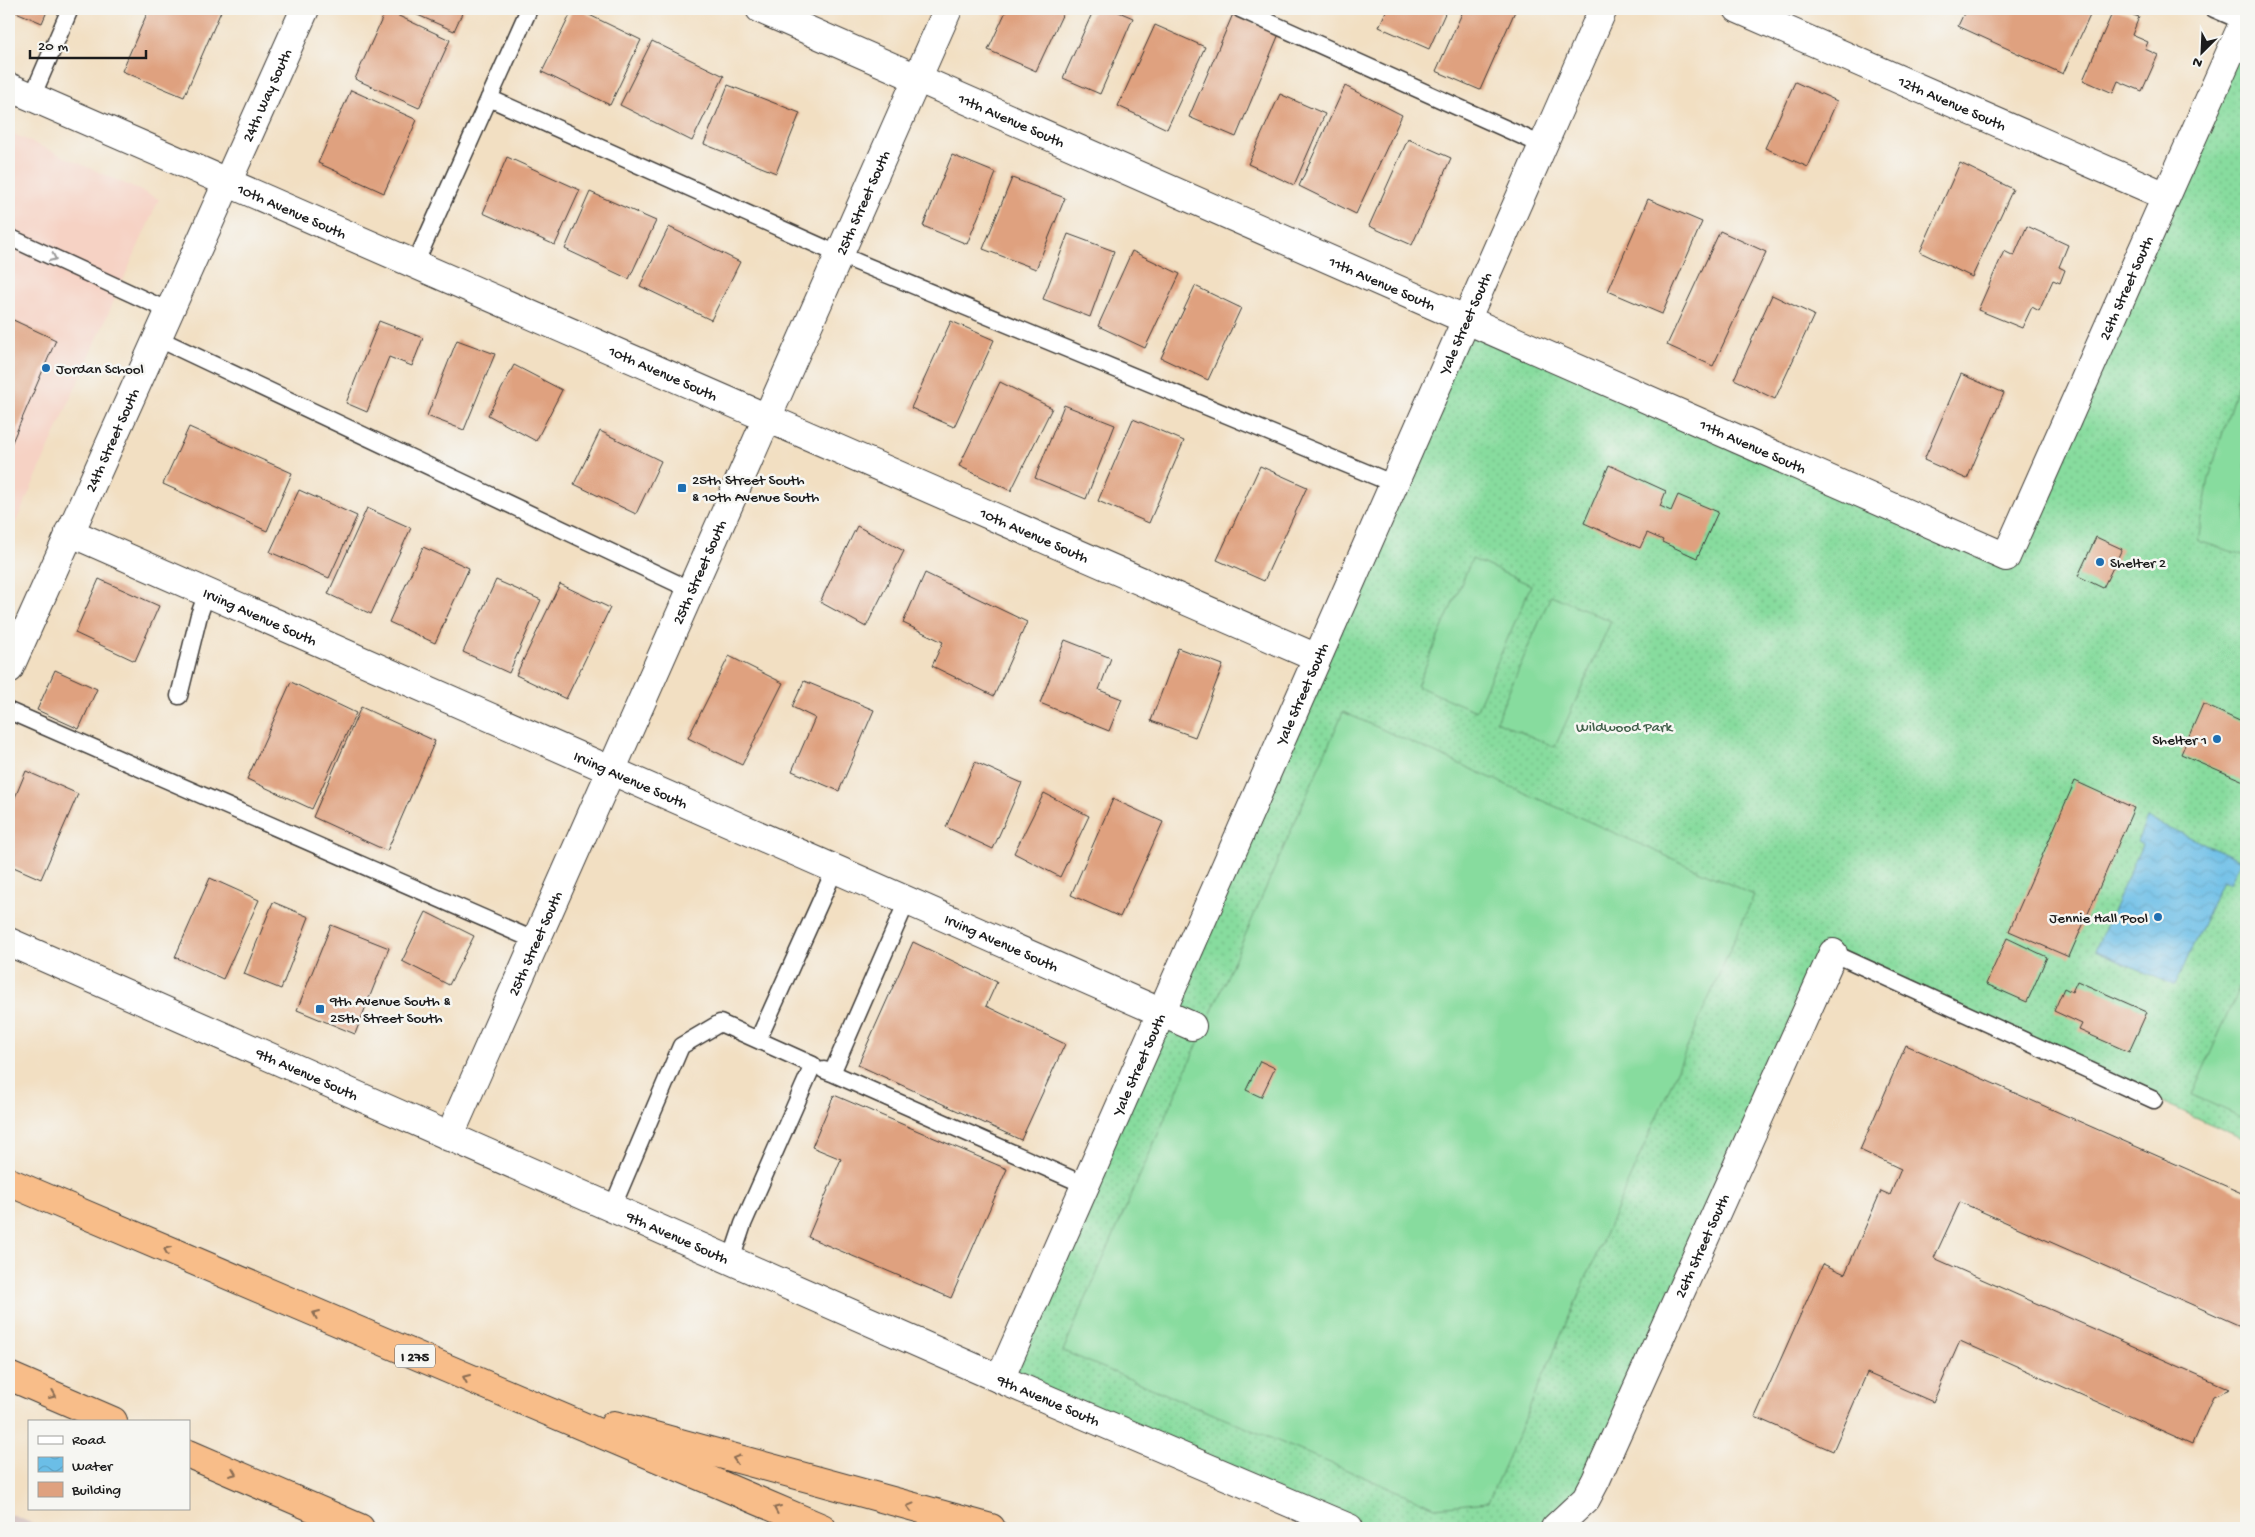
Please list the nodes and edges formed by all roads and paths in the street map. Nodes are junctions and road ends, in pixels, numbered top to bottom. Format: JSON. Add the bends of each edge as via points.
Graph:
{"nodes":[{"id":1,"x":70,"y":9,"type":"edge"},
{"id":2,"x":306,"y":9,"type":"edge"},
{"id":3,"x":529,"y":9,"type":"edge"},
{"id":4,"x":760,"y":9,"type":"edge"},
{"id":5,"x":948,"y":9,"type":"edge"},
{"id":6,"x":1240,"y":9,"type":"edge"},
{"id":7,"x":1603,"y":9,"type":"edge"},
{"id":8,"x":1738,"y":9,"type":"edge"},
{"id":9,"x":2214,"y":9,"type":"edge"},
{"id":10,"x":2245,"y":21,"type":"edge"},
{"id":11,"x":918,"y":78,"type":"junction"},
{"id":12,"x":20,"y":92,"type":"edge"},
{"id":13,"x":489,"y":98,"type":"junction"},
{"id":14,"x":1542,"y":145,"type":"junction"},
{"id":15,"x":227,"y":183,"type":"junction"},
{"id":16,"x":2166,"y":196,"type":"junction"},
{"id":17,"x":9,"y":237,"type":"edge"},
{"id":18,"x":840,"y":254,"type":"junction"},
{"id":19,"x":415,"y":264,"type":"junction"},
{"id":20,"x":169,"y":311,"type":"junction"},
{"id":21,"x":1466,"y":319,"type":"junction"},
{"id":22,"x":157,"y":338,"type":"junction"},
{"id":23,"x":767,"y":418,"type":"junction"},
{"id":24,"x":1394,"y":484,"type":"junction"},
{"id":25,"x":69,"y":532,"type":"junction"},
{"id":26,"x":2006,"y":557,"type":"joint"},
{"id":27,"x":691,"y":590,"type":"junction"},
{"id":28,"x":207,"y":593,"type":"junction"},
{"id":29,"x":1317,"y":658,"type":"junction"},
{"id":30,"x":9,"y":669,"type":"edge"},
{"id":31,"x":179,"y":696,"type":"dead end"},
{"id":32,"x":9,"y":711,"type":"edge"},
{"id":33,"x":611,"y":770,"type":"junction"},
{"id":34,"x":835,"y":869,"type":"junction"},
{"id":35,"x":907,"y":901,"type":"junction"},
{"id":36,"x":536,"y":941,"type":"junction"},
{"id":37,"x":9,"y":942,"type":"edge"},
{"id":38,"x":1833,"y":953,"type":"joint"},
{"id":39,"x":1161,"y":1013,"type":"junction"},
{"id":40,"x":1192,"y":1026,"type":"dead end"},
{"id":41,"x":758,"y":1040,"type":"junction"},
{"id":42,"x":813,"y":1065,"type":"junction"},
{"id":43,"x":832,"y":1074,"type":"junction"},
{"id":44,"x":2154,"y":1100,"type":"dead end"},
{"id":45,"x":449,"y":1137,"type":"junction"},
{"id":46,"x":9,"y":1182,"type":"edge"},
{"id":47,"x":1085,"y":1185,"type":"junction"},
{"id":48,"x":612,"y":1208,"type":"junction"},
{"id":49,"x":730,"y":1260,"type":"junction"},
{"id":50,"x":9,"y":1376,"type":"edge"},
{"id":51,"x":1000,"y":1379,"type":"junction"},
{"id":52,"x":506,"y":1395,"type":"junction"},
{"id":53,"x":110,"y":1420,"type":"edge"},
{"id":54,"x":190,"y":1454,"type":"edge"},
{"id":55,"x":306,"y":1505,"type":"junction"},
{"id":56,"x":349,"y":1528,"type":"edge"},
{"id":57,"x":360,"y":1528,"type":"edge"},
{"id":58,"x":822,"y":1528,"type":"edge"},
{"id":59,"x":991,"y":1528,"type":"edge"},
{"id":60,"x":1349,"y":1528,"type":"edge"},
{"id":61,"x":1556,"y":1528,"type":"edge"}],
"edges":[{"from":1,"to":12,"type":"lane"},
{"from":2,"to":15,"type":"street","name":"24th Way South"},
{"from":3,"to":13,"type":"lane"},
{"from":4,"to":11,"type":"street","name":"11th Avenue South"},
{"from":5,"to":11,"type":"street","name":"25th Street South"},
{"from":6,"to":14,"type":"lane"},
{"from":7,"to":14,"type":"street","name":"Yale Street South"},
{"from":8,"to":16,"type":"street","name":"12th Avenue South"},
{"from":9,"to":10,"type":"lane"},
{"from":10,"to":16,"type":"street","name":"26th Street South"},
{"from":11,"to":18,"type":"street","name":"25th Street South"},
{"from":11,"to":21,"type":"street","name":"11th Avenue South"},
{"from":12,"to":15,"type":"street","name":"10th Avenue South"},
{"from":13,"to":18,"type":"lane"},
{"from":13,"to":19,"type":"lane"},
{"from":14,"to":21,"type":"street","name":"Yale Street South"},
{"from":15,"to":19,"type":"street","name":"10th Avenue South"},
{"from":15,"to":20,"type":"street","name":"24th Street South"},
{"from":16,"to":26,"type":"street","name":"26th Street South"},
{"from":17,"to":20,"type":"lane","one_way":true},
{"from":18,"to":23,"type":"street","name":"25th Street South"},
{"from":18,"to":24,"type":"lane"},
{"from":19,"to":23,"type":"street","name":"10th Avenue South"},
{"from":20,"to":22,"type":"street","name":"24th Street South"},
{"from":21,"to":24,"type":"street","name":"Yale Street South"},
{"from":21,"to":26,"type":"street","name":"11th Avenue South"},
{"from":22,"to":25,"type":"street","name":"24th Street South"},
{"from":22,"to":27,"type":"lane"},
{"from":23,"to":27,"type":"street","name":"25th Street South"},
{"from":23,"to":29,"type":"street","name":"10th Avenue South"},
{"from":24,"to":29,"type":"street","name":"Yale Street South"},
{"from":25,"to":28,"type":"street","name":"Irving Avenue South"},
{"from":25,"to":30,"type":"street","name":"24th Street South"},
{"from":27,"to":33,"type":"street","name":"25th Street South"},
{"from":28,"to":31,"type":"lane"},
{"from":28,"to":33,"type":"street","name":"Irving Avenue South"},
{"from":29,"to":39,"type":"street","name":"Yale Street South"},
{"from":32,"to":36,"type":"lane"},
{"from":33,"to":34,"type":"street","name":"Irving Avenue South"},
{"from":33,"to":36,"type":"street","name":"25th Street South"},
{"from":34,"to":35,"type":"street","name":"Irving Avenue South"},
{"from":34,"to":41,"type":"lane"},
{"from":35,"to":39,"type":"street","name":"Irving Avenue South"},
{"from":35,"to":43,"type":"lane"},
{"from":36,"to":45,"type":"street","name":"25th Street South"},
{"from":37,"to":45,"type":"street","name":"9th Avenue South"},
{"from":38,"to":44,"type":"lane"},
{"from":38,"to":61,"type":"street","name":"26th Street South","via":[[1596,1480],[1586,1499]]},
{"from":39,"to":40,"type":"street","name":"Irving Avenue South"},
{"from":39,"to":47,"type":"street","name":"Yale Street South"},
{"from":41,"to":42,"type":"lane"},
{"from":41,"to":48,"type":"lane","via":[[720,1023],[681,1046]]},
{"from":42,"to":43,"type":"lane"},
{"from":42,"to":49,"type":"lane"},
{"from":43,"to":47,"type":"lane"},
{"from":45,"to":48,"type":"street","name":"9th Avenue South"},
{"from":52,"to":46,"type":"highway","number":"I 275","one_way":true},
{"from":47,"to":51,"type":"street","name":"Yale Street South"},
{"from":48,"to":49,"type":"street","name":"9th Avenue South"},
{"from":49,"to":51,"type":"street","name":"9th Avenue South"},
{"from":50,"to":53,"type":"highway","one_way":true},
{"from":51,"to":60,"type":"street","name":"9th Avenue South"},
{"from":58,"to":52,"type":"highway","number":"I 275","one_way":true},
{"from":59,"to":52,"type":"highway","one_way":true},
{"from":54,"to":55,"type":"highway","one_way":true},
{"from":55,"to":56,"type":"highway"},
{"from":55,"to":57,"type":"highway"}]}
